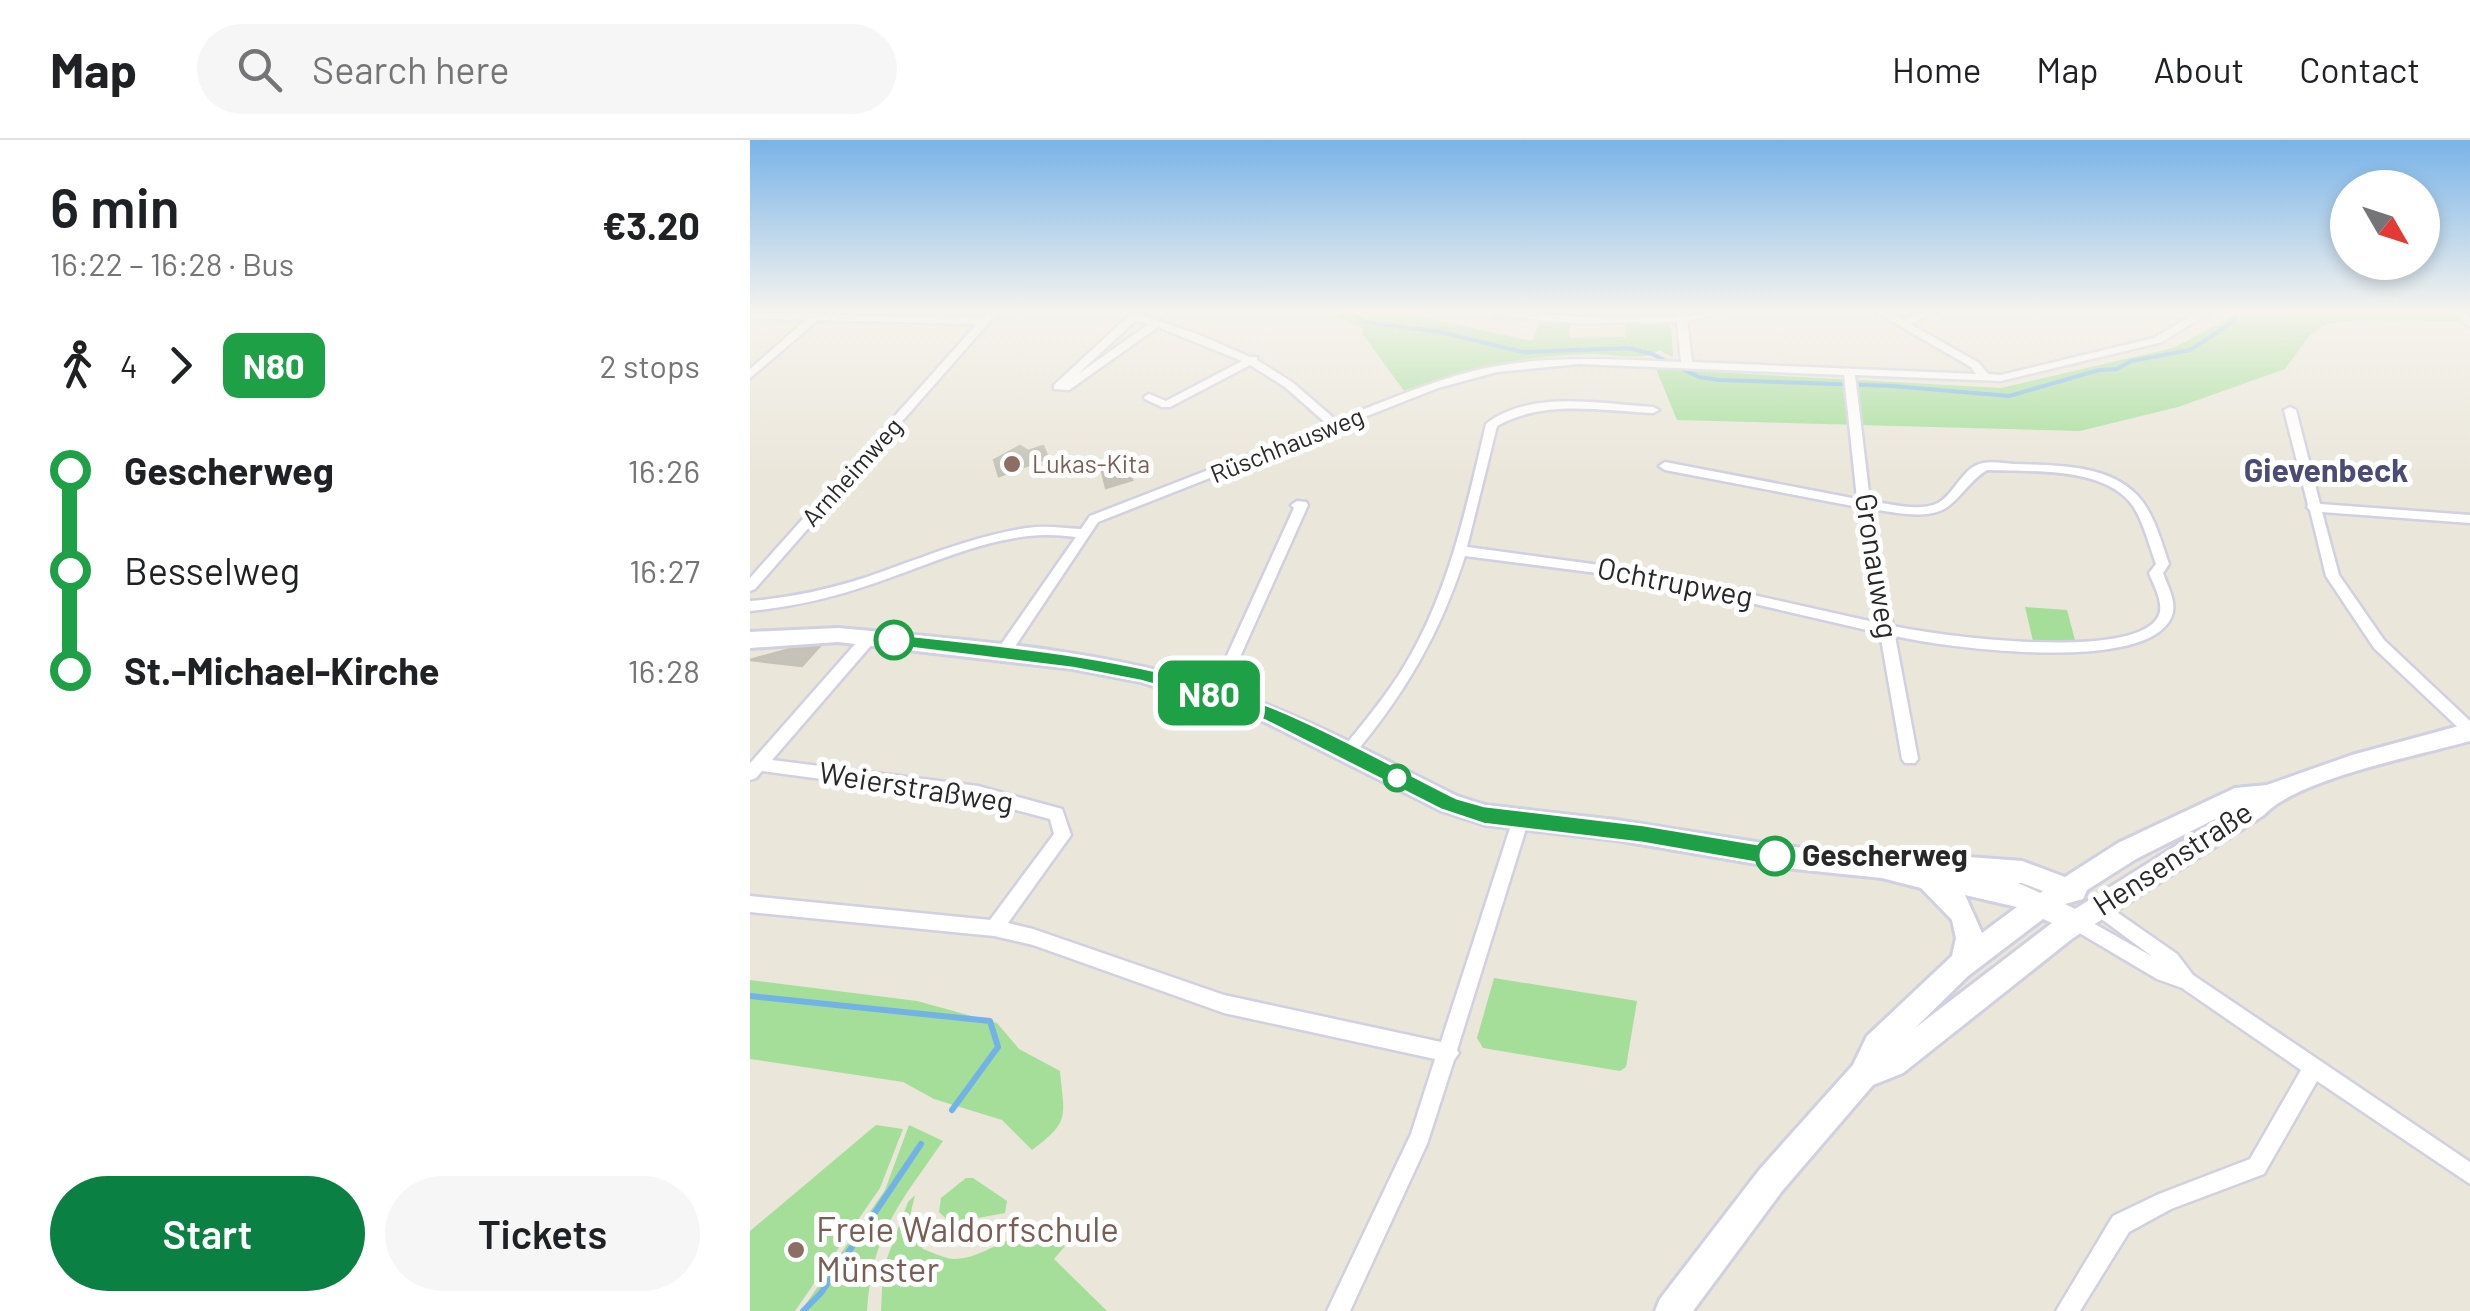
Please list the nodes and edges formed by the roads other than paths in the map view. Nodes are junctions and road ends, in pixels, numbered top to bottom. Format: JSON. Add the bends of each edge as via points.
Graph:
{"nodes":[{"id":1,"x":945,"y":367,"type":"edge"},
{"id":2,"x":1080,"y":367,"type":"edge"},
{"id":3,"x":1096,"y":367,"type":"edge"},
{"id":4,"x":1238,"y":367,"type":"edge"},
{"id":5,"x":1264,"y":367,"type":"edge"},
{"id":6,"x":1521,"y":367,"type":"edge"},
{"id":7,"x":1695,"y":367,"type":"edge"},
{"id":8,"x":1975,"y":367,"type":"edge"},
{"id":9,"x":2052,"y":367,"type":"edge"},
{"id":10,"x":1985,"y":378,"type":"junction"},
{"id":11,"x":1850,"y":380,"type":"junction"},
{"id":12,"x":1149,"y":397,"type":"dead end"},
{"id":13,"x":1653,"y":410,"type":"dead end"},
{"id":14,"x":2290,"y":410,"type":"dead end"},
{"id":15,"x":1336,"y":426,"type":"junction"},
{"id":16,"x":1665,"y":466,"type":"dead end"},
{"id":17,"x":1297,"y":505,"type":"dead end"},
{"id":18,"x":1864,"y":505,"type":"junction"},
{"id":19,"x":2313,"y":507,"type":"junction"},
{"id":20,"x":2470,"y":520,"type":"edge"},
{"id":21,"x":1082,"y":533,"type":"junction"},
{"id":22,"x":1462,"y":552,"type":"junction"},
{"id":23,"x":750,"y":586,"type":"edge"},
{"id":24,"x":750,"y":606,"type":"edge"},
{"id":25,"x":1886,"y":626,"type":"junction"},
{"id":26,"x":870,"y":638,"type":"junction"},
{"id":27,"x":750,"y":640,"type":"edge"},
{"id":28,"x":1003,"y":653,"type":"junction"},
{"id":29,"x":1216,"y":695,"type":"junction"},
{"id":30,"x":2470,"y":731,"type":"edge"},
{"id":31,"x":1347,"y":752,"type":"junction"},
{"id":32,"x":1910,"y":759,"type":"dead end"},
{"id":33,"x":754,"y":769,"type":"edge"},
{"id":34,"x":2267,"y":795,"type":"junction"},
{"id":35,"x":1520,"y":822,"type":"junction"},
{"id":36,"x":1882,"y":867,"type":"junction"},
{"id":37,"x":1926,"y":877,"type":"junction"},
{"id":38,"x":2067,"y":888,"type":"junction"},
{"id":39,"x":2043,"y":903,"type":"junction"},
{"id":40,"x":750,"y":904,"type":"edge"},
{"id":41,"x":2088,"y":914,"type":"junction"},
{"id":42,"x":994,"y":928,"type":"junction"},
{"id":43,"x":1962,"y":964,"type":"junction"},
{"id":44,"x":1449,"y":1053,"type":"junction"},
{"id":45,"x":2312,"y":1070,"type":"junction"},
{"id":46,"x":1863,"y":1074,"type":"junction"},
{"id":47,"x":2470,"y":1174,"type":"edge"},
{"id":48,"x":1338,"y":1311,"type":"edge"},
{"id":49,"x":1672,"y":1311,"type":"edge"},
{"id":50,"x":2068,"y":1311,"type":"edge"}],
"edges":[{"from":1,"to":23,"type":"street","name":"Arnheimweg"},
{"from":2,"to":3,"type":"street","via":[[1058,387]]},
{"from":4,"to":12,"type":"street","via":[[1166,404]]},
{"from":5,"to":15,"type":"street"},
{"from":6,"to":15,"type":"street","name":"Rüschhausweg","via":[[1434,386]]},
{"from":7,"to":11,"type":"street","name":"Rüschhausweg"},
{"from":8,"to":10,"type":"street"},
{"from":9,"to":10,"type":"street","name":"Rüschhausweg"},
{"from":10,"to":11,"type":"street","name":"Rüschhausweg"},
{"from":11,"to":18,"type":"street","name":"Gronauweg"},
{"from":13,"to":22,"type":"street","via":[[1539,408],[1492,424]]},
{"from":14,"to":19,"type":"street"},
{"from":15,"to":21,"type":"street","name":"Rüschhausweg","via":[[1102,514]]},
{"from":16,"to":18,"type":"street"},
{"from":17,"to":29,"type":"street","via":[[1302,504]]},
{"from":18,"to":25,"type":"street","name":"Gronauweg"},
{"from":18,"to":25,"type":"street","name":"Ochtrupweg","via":[[1939,508],[1974,470],[1986,466],[2084,472],[2138,503],[2163,564],[2156,573],[2166,618],[2132,639],[2023,648]]},
{"from":19,"to":20,"type":"street"},
{"from":19,"to":30,"type":"street","via":[[2325,555],[2349,604],[2398,664]]},
{"from":21,"to":24,"type":"street","via":[[1016,534],[828,595]]},
{"from":21,"to":28,"type":"street","name":"Rüschhausweg"},
{"from":22,"to":25,"type":"street","name":"Ochtrupweg","via":[[1650,576]]},
{"from":22,"to":31,"type":"street","via":[[1428,642]]},
{"from":25,"to":32,"type":"street","name":"Gronauweg"},
{"from":26,"to":27,"type":"street"},
{"from":26,"to":28,"type":"street"},
{"from":26,"to":33,"type":"street"},
{"from":28,"to":29,"type":"street","via":[[1141,674]]},
{"from":29,"to":31,"type":"street"},
{"from":30,"to":34,"type":"street","name":"Hensenstraße"},
{"from":31,"to":35,"type":"street","via":[[1450,804]]},
{"from":33,"to":42,"type":"street","name":"Weierstraßweg","via":[[978,793],[1056,814],[1062,835]]},
{"from":34,"to":38,"type":"street","name":"Hensenstraße","via":[[2243,795],[2212,808]]},
{"from":34,"to":41,"type":"street","name":"Hensenstraße"},
{"from":35,"to":36,"type":"street"},
{"from":35,"to":44,"type":"street"},
{"from":36,"to":37,"type":"street"},
{"from":36,"to":38,"type":"street","via":[[2022,872]]},
{"from":37,"to":39,"type":"street"},
{"from":37,"to":43,"type":"street","via":[[1952,896],[1966,918]]},
{"from":38,"to":39,"type":"street","name":"Hensenstraße"},
{"from":38,"to":41,"type":"street"},
{"from":39,"to":41,"type":"street"},
{"from":39,"to":43,"type":"street","name":"Hensenstraße"},
{"from":40,"to":42,"type":"street"},
{"from":41,"to":45,"type":"street","via":[[2163,974],[2187,981]]},
{"from":41,"to":46,"type":"street","name":"Hensenstraße","via":[[1894,1063]]},
{"from":42,"to":44,"type":"street","via":[[1224,1004]]},
{"from":43,"to":46,"type":"street","name":"Hensenstraße","via":[[1876,1046]]},
{"from":44,"to":48,"type":"street","via":[[1397,1190]]},
{"from":45,"to":47,"type":"street"},
{"from":45,"to":50,"type":"street","via":[[2256,1167],[2122,1224]]},
{"from":46,"to":49,"type":"street","via":[[1771,1180]]}]}
